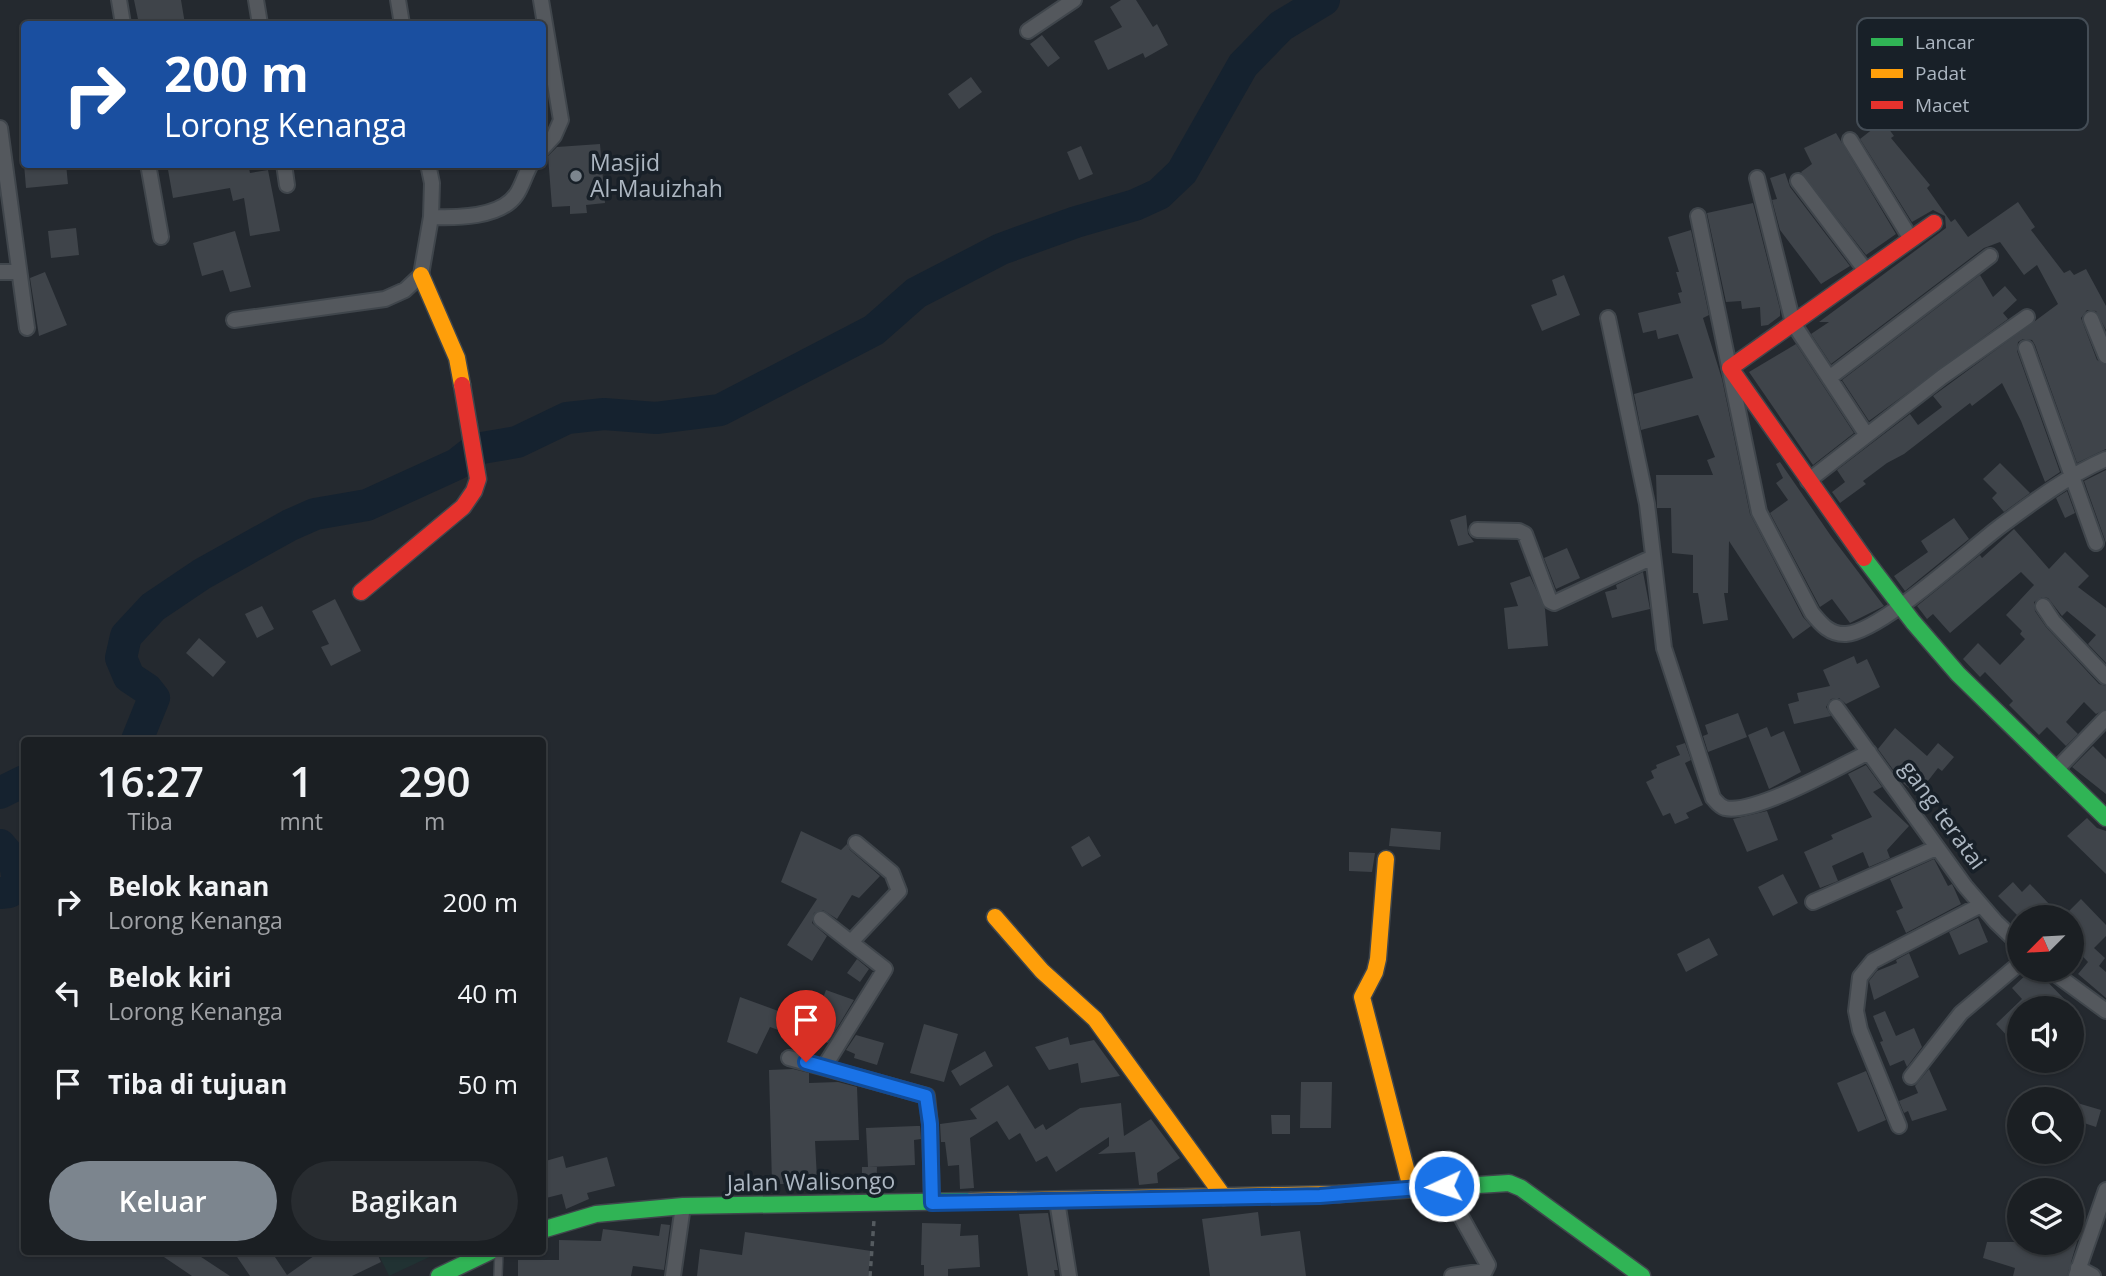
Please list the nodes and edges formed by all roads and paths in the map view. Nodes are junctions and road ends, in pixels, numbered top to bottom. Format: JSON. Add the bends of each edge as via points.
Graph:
{"nodes":[{"id":1,"x":119,"y":0,"type":"edge"},
{"id":2,"x":256,"y":0,"type":"edge"},
{"id":3,"x":398,"y":0,"type":"edge"},
{"id":4,"x":541,"y":0,"type":"edge"},
{"id":5,"x":1074,"y":0,"type":"edge"},
{"id":6,"x":122,"y":21,"type":"edge"},
{"id":7,"x":260,"y":21,"type":"edge"},
{"id":8,"x":402,"y":21,"type":"edge"},
{"id":9,"x":544,"y":21,"type":"edge"},
{"id":10,"x":546,"y":30,"type":"edge"},
{"id":11,"x":1028,"y":31,"type":"dead end"},
{"id":12,"x":0,"y":128,"type":"edge"},
{"id":13,"x":1850,"y":140,"type":"dead end"},
{"id":14,"x":546,"y":145,"type":"edge"},
{"id":15,"x":149,"y":168,"type":"edge"},
{"id":16,"x":285,"y":168,"type":"edge"},
{"id":17,"x":429,"y":168,"type":"edge"},
{"id":18,"x":528,"y":168,"type":"edge"},
{"id":19,"x":1757,"y":178,"type":"dead end"},
{"id":20,"x":1798,"y":181,"type":"dead end"},
{"id":21,"x":287,"y":185,"type":"dead end"},
{"id":22,"x":1698,"y":216,"type":"dead end"},
{"id":23,"x":431,"y":218,"type":"junction"},
{"id":24,"x":1934,"y":223,"type":"dead end"},
{"id":25,"x":161,"y":237,"type":"dead end"},
{"id":26,"x":1911,"y":239,"type":"junction"},
{"id":27,"x":1990,"y":256,"type":"dead end"},
{"id":28,"x":1866,"y":271,"type":"junction"},
{"id":29,"x":0,"y":272,"type":"edge"},
{"id":30,"x":19,"y":272,"type":"junction"},
{"id":31,"x":421,"y":275,"type":"junction"},
{"id":32,"x":2027,"y":317,"type":"dead end"},
{"id":33,"x":1608,"y":318,"type":"dead end"},
{"id":34,"x":2091,"y":319,"type":"dead end"},
{"id":35,"x":234,"y":320,"type":"dead end"},
{"id":36,"x":1793,"y":323,"type":"junction"},
{"id":37,"x":27,"y":328,"type":"dead end"},
{"id":38,"x":2026,"y":348,"type":"dead end"},
{"id":39,"x":2106,"y":356,"type":"edge"},
{"id":40,"x":1730,"y":368,"type":"junction"},
{"id":41,"x":1829,"y":378,"type":"junction"},
{"id":42,"x":1866,"y":435,"type":"junction"},
{"id":43,"x":2106,"y":459,"type":"edge"},
{"id":44,"x":2073,"y":474,"type":"junction"},
{"id":45,"x":1808,"y":481,"type":"junction"},
{"id":46,"x":1477,"y":530,"type":"dead end"},
{"id":47,"x":2096,"y":543,"type":"dead end"},
{"id":48,"x":1653,"y":557,"type":"junction"},
{"id":49,"x":361,"y":592,"type":"dead end"},
{"id":50,"x":1901,"y":605,"type":"junction"},
{"id":51,"x":2043,"y":606,"type":"dead end"},
{"id":52,"x":2106,"y":677,"type":"edge"},
{"id":53,"x":1836,"y":707,"type":"dead end"},
{"id":54,"x":2106,"y":718,"type":"edge"},
{"id":55,"x":1868,"y":752,"type":"junction"},
{"id":56,"x":2056,"y":770,"type":"junction"},
{"id":57,"x":2106,"y":818,"type":"edge"},
{"id":58,"x":856,"y":843,"type":"dead end"},
{"id":59,"x":1936,"y":848,"type":"junction"},
{"id":60,"x":1386,"y":859,"type":"dead end"},
{"id":61,"x":1813,"y":902,"type":"dead end"},
{"id":62,"x":1981,"y":905,"type":"junction"},
{"id":63,"x":995,"y":917,"type":"dead end"},
{"id":64,"x":821,"y":919,"type":"dead end"},
{"id":65,"x":2007,"y":932,"type":"edge"},
{"id":66,"x":852,"y":941,"type":"junction"},
{"id":67,"x":2007,"y":974,"type":"edge"},
{"id":68,"x":2066,"y":982,"type":"edge"},
{"id":69,"x":2106,"y":1011,"type":"edge"},
{"id":70,"x":789,"y":1058,"type":"dead end"},
{"id":71,"x":824,"y":1067,"type":"junction"},
{"id":72,"x":1911,"y":1077,"type":"dead end"},
{"id":73,"x":1899,"y":1126,"type":"dead end"},
{"id":74,"x":1444,"y":1186,"type":"junction"},
{"id":75,"x":1411,"y":1188,"type":"junction"},
{"id":76,"x":2106,"y":1190,"type":"edge"},
{"id":77,"x":1224,"y":1197,"type":"junction"},
{"id":78,"x":1057,"y":1200,"type":"junction"},
{"id":79,"x":932,"y":1203,"type":"junction"},
{"id":80,"x":876,"y":1204,"type":"junction"},
{"id":81,"x":683,"y":1206,"type":"junction"},
{"id":82,"x":546,"y":1229,"type":"edge"},
{"id":83,"x":483,"y":1255,"type":"edge"},
{"id":84,"x":499,"y":1255,"type":"edge"},
{"id":85,"x":2077,"y":1272,"type":"edge"},
{"id":86,"x":439,"y":1276,"type":"edge"},
{"id":87,"x":498,"y":1276,"type":"edge"},
{"id":88,"x":673,"y":1276,"type":"edge"},
{"id":89,"x":870,"y":1276,"type":"edge"},
{"id":90,"x":1069,"y":1276,"type":"edge"},
{"id":91,"x":1452,"y":1276,"type":"edge"},
{"id":92,"x":1642,"y":1276,"type":"edge"},
{"id":93,"x":2093,"y":1276,"type":"edge"}],
"edges":[{"from":1,"to":6,"type":"street"},
{"from":2,"to":7,"type":"street"},
{"from":3,"to":8,"type":"street"},
{"from":4,"to":9,"type":"street"},
{"from":5,"to":11,"type":"street"},
{"from":10,"to":14,"type":"street","via":[[561,120]]},
{"from":12,"to":30,"type":"street"},
{"from":13,"to":26,"type":"street"},
{"from":15,"to":25,"type":"street"},
{"from":16,"to":21,"type":"street"},
{"from":17,"to":23,"type":"street"},
{"from":18,"to":23,"type":"street","via":[[516,196],[501,208],[459,218]]},
{"from":19,"to":36,"type":"street"},
{"from":20,"to":28,"type":"street"},
{"from":22,"to":40,"type":"street"},
{"from":23,"to":31,"type":"street"},
{"from":24,"to":26,"type":"street"},
{"from":26,"to":28,"type":"street"},
{"from":27,"to":41,"type":"street"},
{"from":28,"to":36,"type":"street"},
{"from":29,"to":30,"type":"street"},
{"from":30,"to":37,"type":"street"},
{"from":31,"to":35,"type":"street","via":[[405,290],[385,299]]},
{"from":31,"to":49,"type":"street","via":[[457,358],[478,479],[463,507]]},
{"from":32,"to":42,"type":"street"},
{"from":33,"to":48,"type":"street","via":[[1647,504]]},
{"from":34,"to":39,"type":"street"},
{"from":36,"to":40,"type":"street"},
{"from":36,"to":41,"type":"street"},
{"from":38,"to":44,"type":"street"},
{"from":40,"to":45,"type":"street"},
{"from":40,"to":50,"type":"street","via":[[1759,512],[1816,619],[1833,633],[1846,634],[1862,630]]},
{"from":41,"to":42,"type":"street"},
{"from":42,"to":45,"type":"street"},
{"from":43,"to":44,"type":"street"},
{"from":44,"to":47,"type":"street"},
{"from":44,"to":50,"type":"street"},
{"from":45,"to":50,"type":"street"},
{"from":46,"to":48,"type":"street","via":[[1525,534],[1554,603]]},
{"from":48,"to":55,"type":"street","via":[[1664,648],[1719,806],[1740,808],[1782,794]]},
{"from":50,"to":56,"type":"street","via":[[2000,717]]},
{"from":51,"to":52,"type":"street"},
{"from":53,"to":55,"type":"street","name":"gang teratai"},
{"from":54,"to":56,"type":"street"},
{"from":55,"to":59,"type":"street","name":"gang teratai"},
{"from":56,"to":57,"type":"street"},
{"from":58,"to":66,"type":"street","via":[[892,873],[900,891]]},
{"from":59,"to":61,"type":"street"},
{"from":59,"to":62,"type":"street","name":"gang teratai"},
{"from":60,"to":75,"type":"street","via":[[1376,972],[1362,997]]},
{"from":62,"to":65,"type":"street","name":"gang teratai"},
{"from":62,"to":73,"type":"street","via":[[1873,961],[1860,977],[1856,1010],[1860,1030]]},
{"from":63,"to":77,"type":"street","via":[[1042,971],[1095,1019]]},
{"from":64,"to":66,"type":"street"},
{"from":66,"to":71,"type":"street","via":[[885,969]]},
{"from":67,"to":72,"type":"street","via":[[1961,1013]]},
{"from":68,"to":69,"type":"street"},
{"from":70,"to":71,"type":"street"},
{"from":71,"to":79,"type":"street","via":[[926,1096]]},
{"from":74,"to":75,"type":"street","name":"Jalan Walisongo"},
{"from":74,"to":91,"type":"street","via":[[1488,1265],[1485,1271]]},
{"from":74,"to":92,"type":"street","name":"Jalan Walisongo","via":[[1515,1185]]},
{"from":75,"to":77,"type":"street","name":"Jalan Walisongo","via":[[1320,1196]]},
{"from":76,"to":85,"type":"street"},
{"from":77,"to":78,"type":"street","name":"Jalan Walisongo"},
{"from":78,"to":79,"type":"street","name":"Jalan Walisongo"},
{"from":78,"to":90,"type":"street"},
{"from":79,"to":80,"type":"street","name":"Jalan Walisongo"},
{"from":80,"to":81,"type":"street","name":"Jalan Walisongo"},
{"from":80,"to":89,"type":"path"},
{"from":81,"to":82,"type":"street","name":"Jalan Walisongo","via":[[596,1214]]},
{"from":81,"to":88,"type":"street"},
{"from":83,"to":86,"type":"street"},
{"from":84,"to":87,"type":"lane"},
{"from":85,"to":93,"type":"street"}]}
